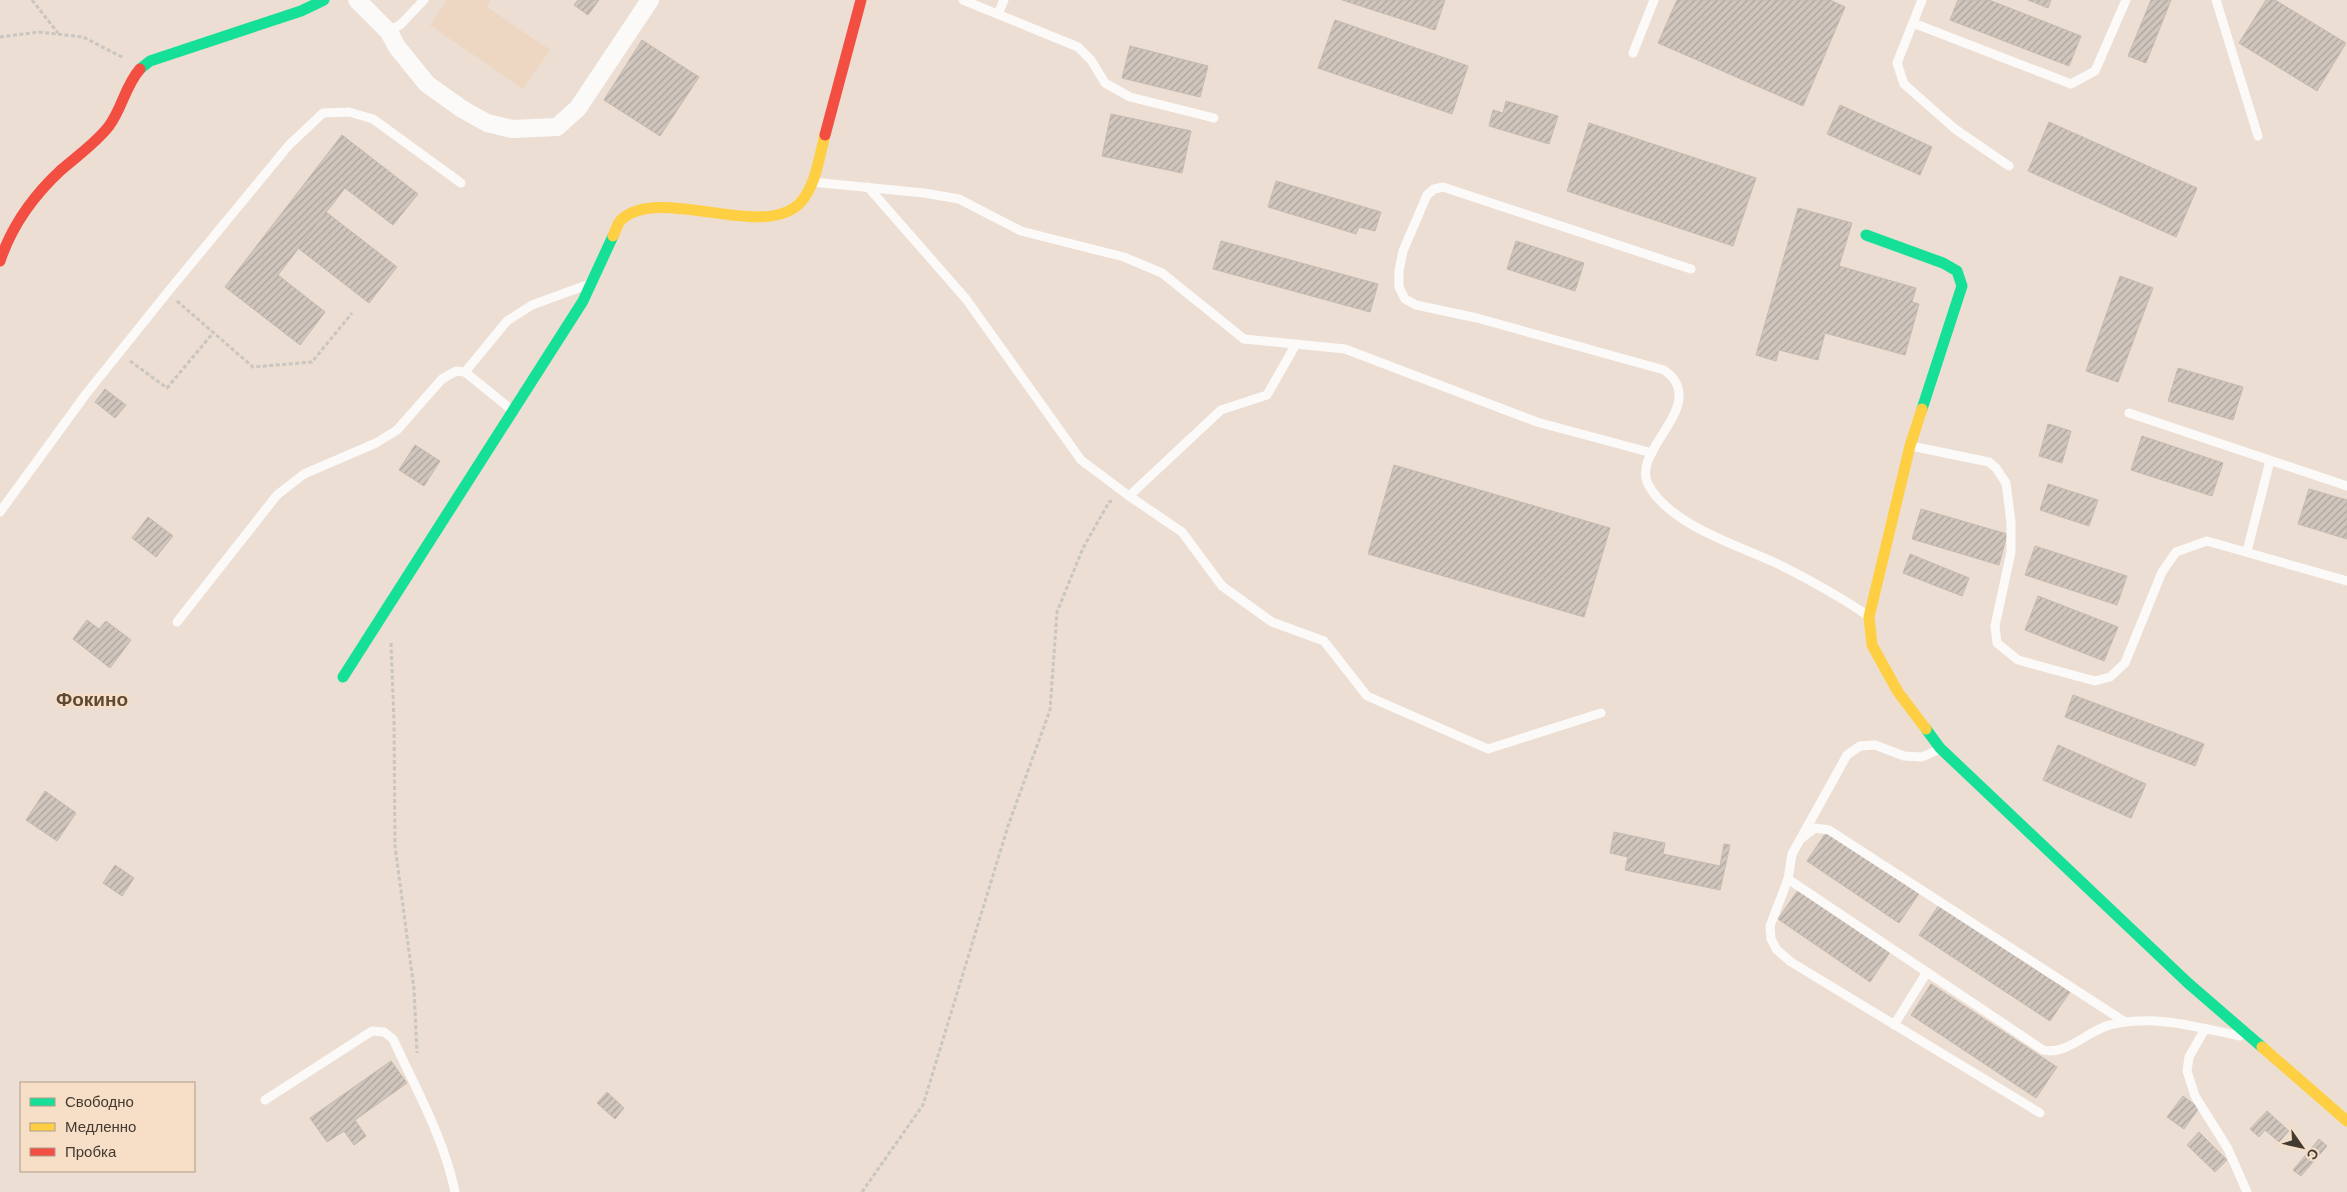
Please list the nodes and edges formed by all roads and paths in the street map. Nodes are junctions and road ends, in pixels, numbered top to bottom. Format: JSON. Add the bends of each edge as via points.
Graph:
{"nodes":[{"id":1,"x":32,"y":0,"type":"edge"},
{"id":2,"x":324,"y":0,"type":"edge"},
{"id":3,"x":357,"y":0,"type":"edge"},
{"id":4,"x":424,"y":0,"type":"edge"},
{"id":5,"x":650,"y":0,"type":"edge"},
{"id":6,"x":861,"y":0,"type":"edge"},
{"id":7,"x":963,"y":0,"type":"edge"},
{"id":8,"x":1004,"y":0,"type":"edge"},
{"id":9,"x":1654,"y":0,"type":"edge"},
{"id":10,"x":1922,"y":0,"type":"edge"},
{"id":11,"x":2126,"y":0,"type":"edge"},
{"id":12,"x":2216,"y":0,"type":"edge"},
{"id":13,"x":998,"y":14,"type":"junction"},
{"id":14,"x":1912,"y":23,"type":"junction"},
{"id":15,"x":389,"y":32,"type":"junction"},
{"id":16,"x":59,"y":33,"type":"junction"},
{"id":17,"x":0,"y":37,"type":"edge"},
{"id":18,"x":1632,"y":54,"type":"dead end"},
{"id":19,"x":140,"y":67,"type":"junction"},
{"id":20,"x":1214,"y":118,"type":"dead end"},
{"id":21,"x":2258,"y":136,"type":"dead end"},
{"id":22,"x":2010,"y":166,"type":"dead end"},
{"id":23,"x":462,"y":182,"type":"dead end"},
{"id":24,"x":812,"y":182,"type":"junction"},
{"id":25,"x":868,"y":188,"type":"junction"},
{"id":26,"x":1866,"y":236,"type":"dead end"},
{"id":27,"x":0,"y":261,"type":"edge"},
{"id":28,"x":1691,"y":269,"type":"dead end"},
{"id":29,"x":594,"y":283,"type":"junction"},
{"id":30,"x":168,"y":293,"type":"junction"},
{"id":31,"x":352,"y":313,"type":"dead end"},
{"id":32,"x":213,"y":333,"type":"junction"},
{"id":33,"x":1296,"y":344,"type":"junction"},
{"id":34,"x":120,"y":353,"type":"junction"},
{"id":35,"x":465,"y":372,"type":"junction"},
{"id":36,"x":514,"y":411,"type":"junction"},
{"id":37,"x":2129,"y":413,"type":"dead end"},
{"id":38,"x":1910,"y":446,"type":"junction"},
{"id":39,"x":1652,"y":453,"type":"junction"},
{"id":40,"x":2270,"y":462,"type":"junction"},
{"id":41,"x":2347,"y":486,"type":"edge"},
{"id":42,"x":1129,"y":496,"type":"junction"},
{"id":43,"x":0,"y":512,"type":"edge"},
{"id":44,"x":2247,"y":551,"type":"junction"},
{"id":45,"x":2347,"y":580,"type":"edge"},
{"id":46,"x":389,"y":606,"type":"junction"},
{"id":47,"x":1869,"y":617,"type":"junction"},
{"id":48,"x":177,"y":622,"type":"dead end"},
{"id":49,"x":344,"y":677,"type":"dead end"},
{"id":50,"x":1601,"y":713,"type":"dead end"},
{"id":51,"x":1940,"y":748,"type":"junction"},
{"id":52,"x":1800,"y":840,"type":"junction"},
{"id":53,"x":1788,"y":879,"type":"junction"},
{"id":54,"x":1928,"y":972,"type":"junction"},
{"id":55,"x":2125,"y":1022,"type":"junction"},
{"id":56,"x":1894,"y":1024,"type":"junction"},
{"id":57,"x":2205,"y":1029,"type":"junction"},
{"id":58,"x":2252,"y":1038,"type":"junction"},
{"id":59,"x":417,"y":1056,"type":"dead end"},
{"id":60,"x":266,"y":1100,"type":"dead end"},
{"id":61,"x":2040,"y":1112,"type":"dead end"},
{"id":62,"x":2347,"y":1121,"type":"edge"},
{"id":63,"x":455,"y":1192,"type":"edge"},
{"id":64,"x":862,"y":1192,"type":"edge"},
{"id":65,"x":2247,"y":1192,"type":"edge"}],
"edges":[{"from":1,"to":16,"type":"path"},
{"from":2,"to":19,"type":"street"},
{"from":3,"to":15,"type":"street"},
{"from":4,"to":15,"type":"lane"},
{"from":5,"to":15,"type":"street","via":[[578,108],[557,127],[512,129],[487,123],[462,110],[427,84]]},
{"from":6,"to":24,"type":"street"},
{"from":7,"to":13,"type":"lane"},
{"from":8,"to":13,"type":"lane"},
{"from":9,"to":18,"type":"lane"},
{"from":10,"to":14,"type":"lane"},
{"from":11,"to":14,"type":"lane","via":[[2095,71],[2071,84]]},
{"from":12,"to":21,"type":"lane"},
{"from":13,"to":20,"type":"lane","via":[[1078,47],[1091,60],[1105,83],[1130,97]]},
{"from":14,"to":22,"type":"lane","via":[[1897,62],[1904,84],[1955,129]]},
{"from":16,"to":17,"type":"path"},
{"from":16,"to":19,"type":"path","via":[[83,37]]},
{"from":19,"to":27,"type":"street","via":[[108,126],[25,208],[9,235]]},
{"from":23,"to":30,"type":"lane","via":[[372,119],[349,112],[323,113],[289,145]]},
{"from":24,"to":25,"type":"lane"},
{"from":24,"to":29,"type":"street","via":[[804,200],[791,210],[772,216],[634,210],[621,219]]},
{"from":25,"to":33,"type":"lane","via":[[959,199],[1022,231],[1124,257],[1162,273],[1244,339]]},
{"from":25,"to":42,"type":"lane","via":[[966,299],[1081,460]]},
{"from":26,"to":38,"type":"street","via":[[1943,263],[1957,271],[1962,286]]},
{"from":28,"to":39,"type":"lane","via":[[1443,187],[1434,188],[1426,195],[1403,252],[1399,287],[1405,300],[1416,305],[1486,320],[1664,370],[1675,381],[1679,391],[1678,408]]},
{"from":29,"to":35,"type":"lane","via":[[532,305],[508,321]]},
{"from":29,"to":36,"type":"street"},
{"from":30,"to":32,"type":"path"},
{"from":30,"to":34,"type":"lane"},
{"from":31,"to":32,"type":"path","via":[[312,362],[253,367]]},
{"from":32,"to":34,"type":"path","via":[[168,388]]},
{"from":33,"to":39,"type":"lane","via":[[1346,349],[1537,422]]},
{"from":33,"to":42,"type":"lane","via":[[1266,395],[1221,410]]},
{"from":34,"to":43,"type":"lane"},
{"from":35,"to":36,"type":"lane"},
{"from":35,"to":48,"type":"lane","via":[[456,371],[442,379],[397,430],[376,444],[304,474],[277,496]]},
{"from":36,"to":46,"type":"street"},
{"from":37,"to":40,"type":"lane"},
{"from":38,"to":44,"type":"lane","via":[[1989,462],[2006,483],[2012,552],[1995,626],[1997,642],[2018,660],[2095,681],[2110,677],[2125,663],[2162,572],[2176,552],[2206,541]]},
{"from":38,"to":47,"type":"street"},
{"from":39,"to":47,"type":"lane","via":[[1646,467],[1648,485],[1664,504],[1701,529],[1778,564]]},
{"from":40,"to":41,"type":"lane"},
{"from":40,"to":44,"type":"lane"},
{"from":42,"to":50,"type":"lane","via":[[1182,532],[1222,586],[1272,622],[1324,641],[1367,696],[1488,749]]},
{"from":42,"to":64,"type":"path","via":[[1109,502],[1083,548],[1057,612],[1050,710],[1008,826],[922,1105]]},
{"from":44,"to":45,"type":"lane"},
{"from":46,"to":49,"type":"street"},
{"from":46,"to":59,"type":"path","via":[[394,721],[394,846],[414,989]]},
{"from":47,"to":51,"type":"street","via":[[1872,645],[1898,692]]},
{"from":51,"to":52,"type":"lane","via":[[1922,757],[1904,756],[1875,745],[1860,746],[1847,755]]},
{"from":51,"to":58,"type":"street","via":[[2188,983]]},
{"from":52,"to":53,"type":"lane","via":[[1792,854]]},
{"from":52,"to":55,"type":"lane","via":[[1816,828],[1829,830]]},
{"from":53,"to":54,"type":"lane"},
{"from":53,"to":56,"type":"lane","via":[[1770,926],[1771,939],[1777,950],[1791,962]]},
{"from":54,"to":55,"type":"lane","via":[[2043,1050],[2051,1052],[2109,1025]]},
{"from":54,"to":56,"type":"lane"},
{"from":55,"to":57,"type":"lane","via":[[2170,1022]]},
{"from":56,"to":61,"type":"lane"},
{"from":57,"to":58,"type":"lane"},
{"from":57,"to":65,"type":"lane","via":[[2189,1057],[2187,1071],[2195,1096],[2228,1149]]},
{"from":58,"to":62,"type":"street"},
{"from":60,"to":63,"type":"lane","via":[[372,1031],[384,1032],[393,1039],[442,1147]]}]}
